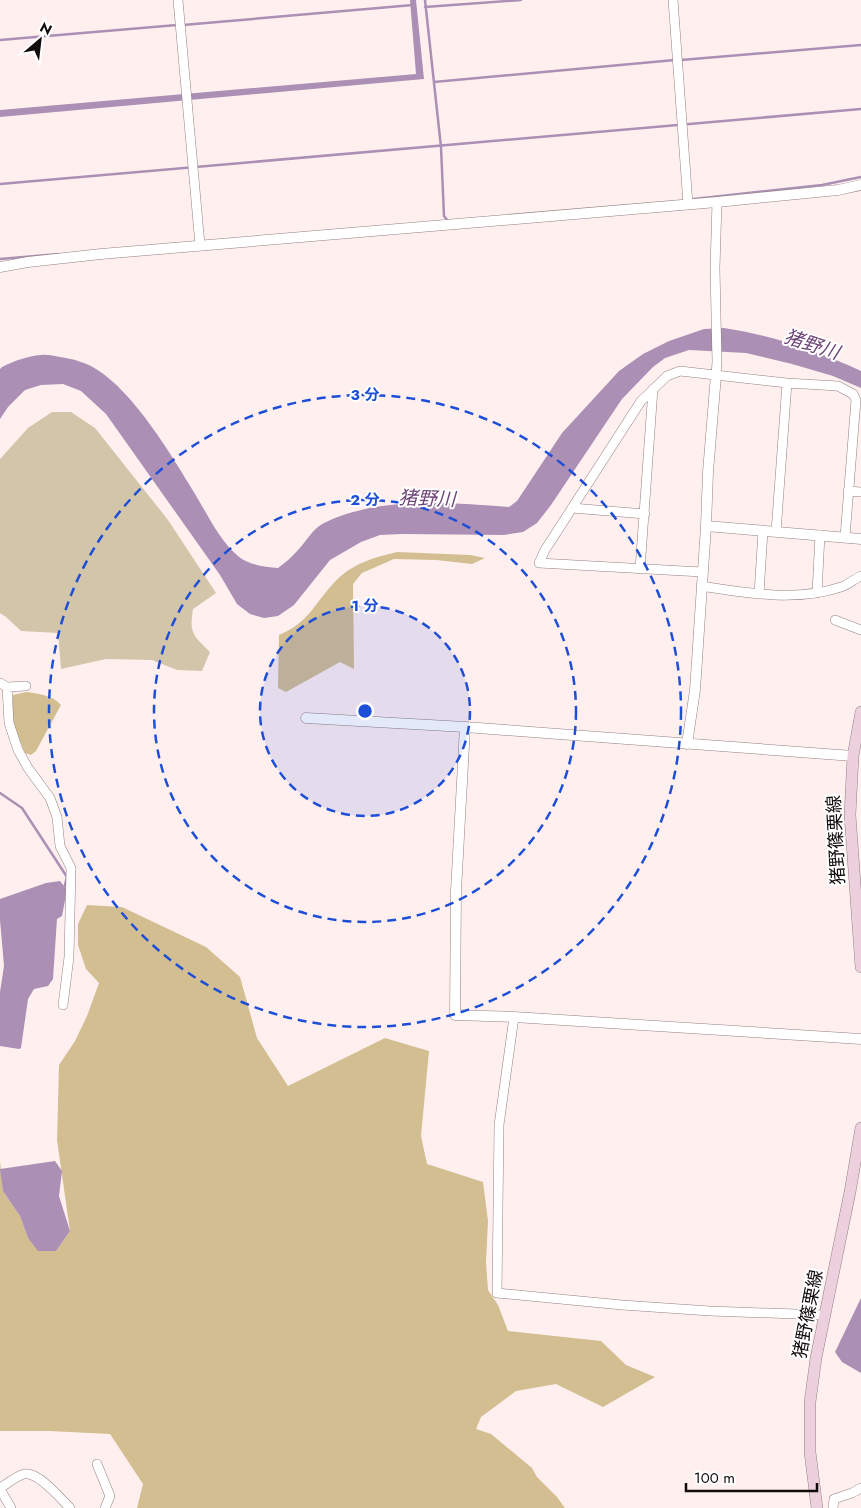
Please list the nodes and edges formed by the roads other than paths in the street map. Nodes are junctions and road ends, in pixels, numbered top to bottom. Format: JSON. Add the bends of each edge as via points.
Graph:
{"nodes":[{"id":1,"x":178,"y":0,"type":"edge"},
{"id":2,"x":673,"y":0,"type":"edge"},
{"id":3,"x":861,"y":185,"type":"edge"},
{"id":4,"x":716,"y":202,"type":"junction"},
{"id":5,"x":688,"y":204,"type":"junction"},
{"id":6,"x":200,"y":245,"type":"junction"},
{"id":7,"x":0,"y":267,"type":"edge"},
{"id":8,"x":716,"y":375,"type":"junction"},
{"id":9,"x":787,"y":383,"type":"junction"},
{"id":10,"x":653,"y":388,"type":"junction"},
{"id":11,"x":848,"y":491,"type":"junction"},
{"id":12,"x":861,"y":492,"type":"edge"},
{"id":13,"x":572,"y":508,"type":"junction"},
{"id":14,"x":644,"y":514,"type":"junction"},
{"id":15,"x":706,"y":526,"type":"junction"},
{"id":16,"x":763,"y":531,"type":"junction"},
{"id":17,"x":776,"y":532,"type":"junction"},
{"id":18,"x":820,"y":535,"type":"junction"},
{"id":19,"x":844,"y":537,"type":"junction"},
{"id":20,"x":861,"y":539,"type":"edge"},
{"id":21,"x":640,"y":569,"type":"junction"},
{"id":22,"x":702,"y":572,"type":"junction"},
{"id":23,"x":861,"y":576,"type":"edge"},
{"id":24,"x":701,"y":586,"type":"junction"},
{"id":25,"x":817,"y":593,"type":"junction"},
{"id":26,"x":759,"y":594,"type":"junction"},
{"id":27,"x":835,"y":620,"type":"dead end"},
{"id":28,"x":861,"y":630,"type":"edge"},
{"id":29,"x":3,"y":685,"type":"edge"},
{"id":30,"x":26,"y":686,"type":"dead end"},
{"id":31,"x":861,"y":712,"type":"edge"},
{"id":32,"x":306,"y":718,"type":"dead end"},
{"id":33,"x":465,"y":727,"type":"junction"},
{"id":34,"x":687,"y":744,"type":"junction"},
{"id":35,"x":853,"y":756,"type":"junction"},
{"id":36,"x":861,"y":967,"type":"edge"},
{"id":37,"x":63,"y":1004,"type":"dead end"},
{"id":38,"x":514,"y":1017,"type":"junction"},
{"id":39,"x":861,"y":1040,"type":"edge"},
{"id":40,"x":861,"y":1128,"type":"edge"},
{"id":41,"x":824,"y":1315,"type":"junction"},
{"id":42,"x":97,"y":1464,"type":"dead end"},
{"id":43,"x":861,"y":1488,"type":"edge"},
{"id":44,"x":0,"y":1489,"type":"edge"},
{"id":45,"x":11,"y":1508,"type":"edge"},
{"id":46,"x":70,"y":1508,"type":"edge"},
{"id":47,"x":105,"y":1508,"type":"edge"},
{"id":48,"x":817,"y":1508,"type":"edge"},
{"id":49,"x":833,"y":1508,"type":"edge"}],
"edges":[{"from":1,"to":6,"type":"street"},
{"from":2,"to":5,"type":"street"},
{"from":3,"to":4,"type":"street"},
{"from":4,"to":5,"type":"street"},
{"from":4,"to":8,"type":"street"},
{"from":5,"to":6,"type":"street"},
{"from":6,"to":7,"type":"street"},
{"from":8,"to":9,"type":"street"},
{"from":8,"to":10,"type":"street","via":[[680,371],[667,376]]},
{"from":8,"to":15,"type":"street"},
{"from":9,"to":11,"type":"street","via":[[838,386],[853,394],[856,400]]},
{"from":9,"to":17,"type":"street"},
{"from":10,"to":13,"type":"street","via":[[641,401]]},
{"from":10,"to":14,"type":"street"},
{"from":11,"to":12,"type":"street"},
{"from":11,"to":19,"type":"street"},
{"from":13,"to":14,"type":"street"},
{"from":13,"to":21,"type":"street","via":[[539,563]]},
{"from":14,"to":21,"type":"street"},
{"from":15,"to":16,"type":"street"},
{"from":15,"to":22,"type":"street"},
{"from":16,"to":17,"type":"street"},
{"from":16,"to":26,"type":"street"},
{"from":17,"to":18,"type":"street"},
{"from":18,"to":19,"type":"street"},
{"from":18,"to":25,"type":"street"},
{"from":19,"to":20,"type":"street"},
{"from":21,"to":22,"type":"street"},
{"from":22,"to":24,"type":"street"},
{"from":23,"to":25,"type":"street","via":[[842,587]]},
{"from":24,"to":26,"type":"street"},
{"from":24,"to":34,"type":"street","via":[[695,690]]},
{"from":25,"to":26,"type":"street"},
{"from":27,"to":28,"type":"street"},
{"from":29,"to":30,"type":"street"},
{"from":29,"to":37,"type":"street","via":[[9,723],[18,750],[50,798],[57,817],[60,846],[71,868],[69,957]]},
{"from":31,"to":35,"type":"main road","name":"猪野篠栗線"},
{"from":32,"to":33,"type":"street"},
{"from":33,"to":34,"type":"street"},
{"from":33,"to":38,"type":"street","via":[[456,891],[455,1015]]},
{"from":34,"to":35,"type":"street"},
{"from":35,"to":36,"type":"main road","name":"猪野篠栗線","via":[[850,815]]},
{"from":38,"to":39,"type":"street"},
{"from":38,"to":41,"type":"street","via":[[499,1125],[497,1293],[710,1311]]},
{"from":40,"to":41,"type":"main road","name":"猪野篠栗線"},
{"from":41,"to":48,"type":"main road","name":"猪野篠栗線","via":[[810,1402],[810,1452]]},
{"from":42,"to":47,"type":"street","via":[[110,1496]]},
{"from":43,"to":49,"type":"street","via":[[834,1499]]},
{"from":44,"to":45,"type":"street"},
{"from":44,"to":46,"type":"street","via":[[22,1474],[28,1474],[48,1484]]}]}
